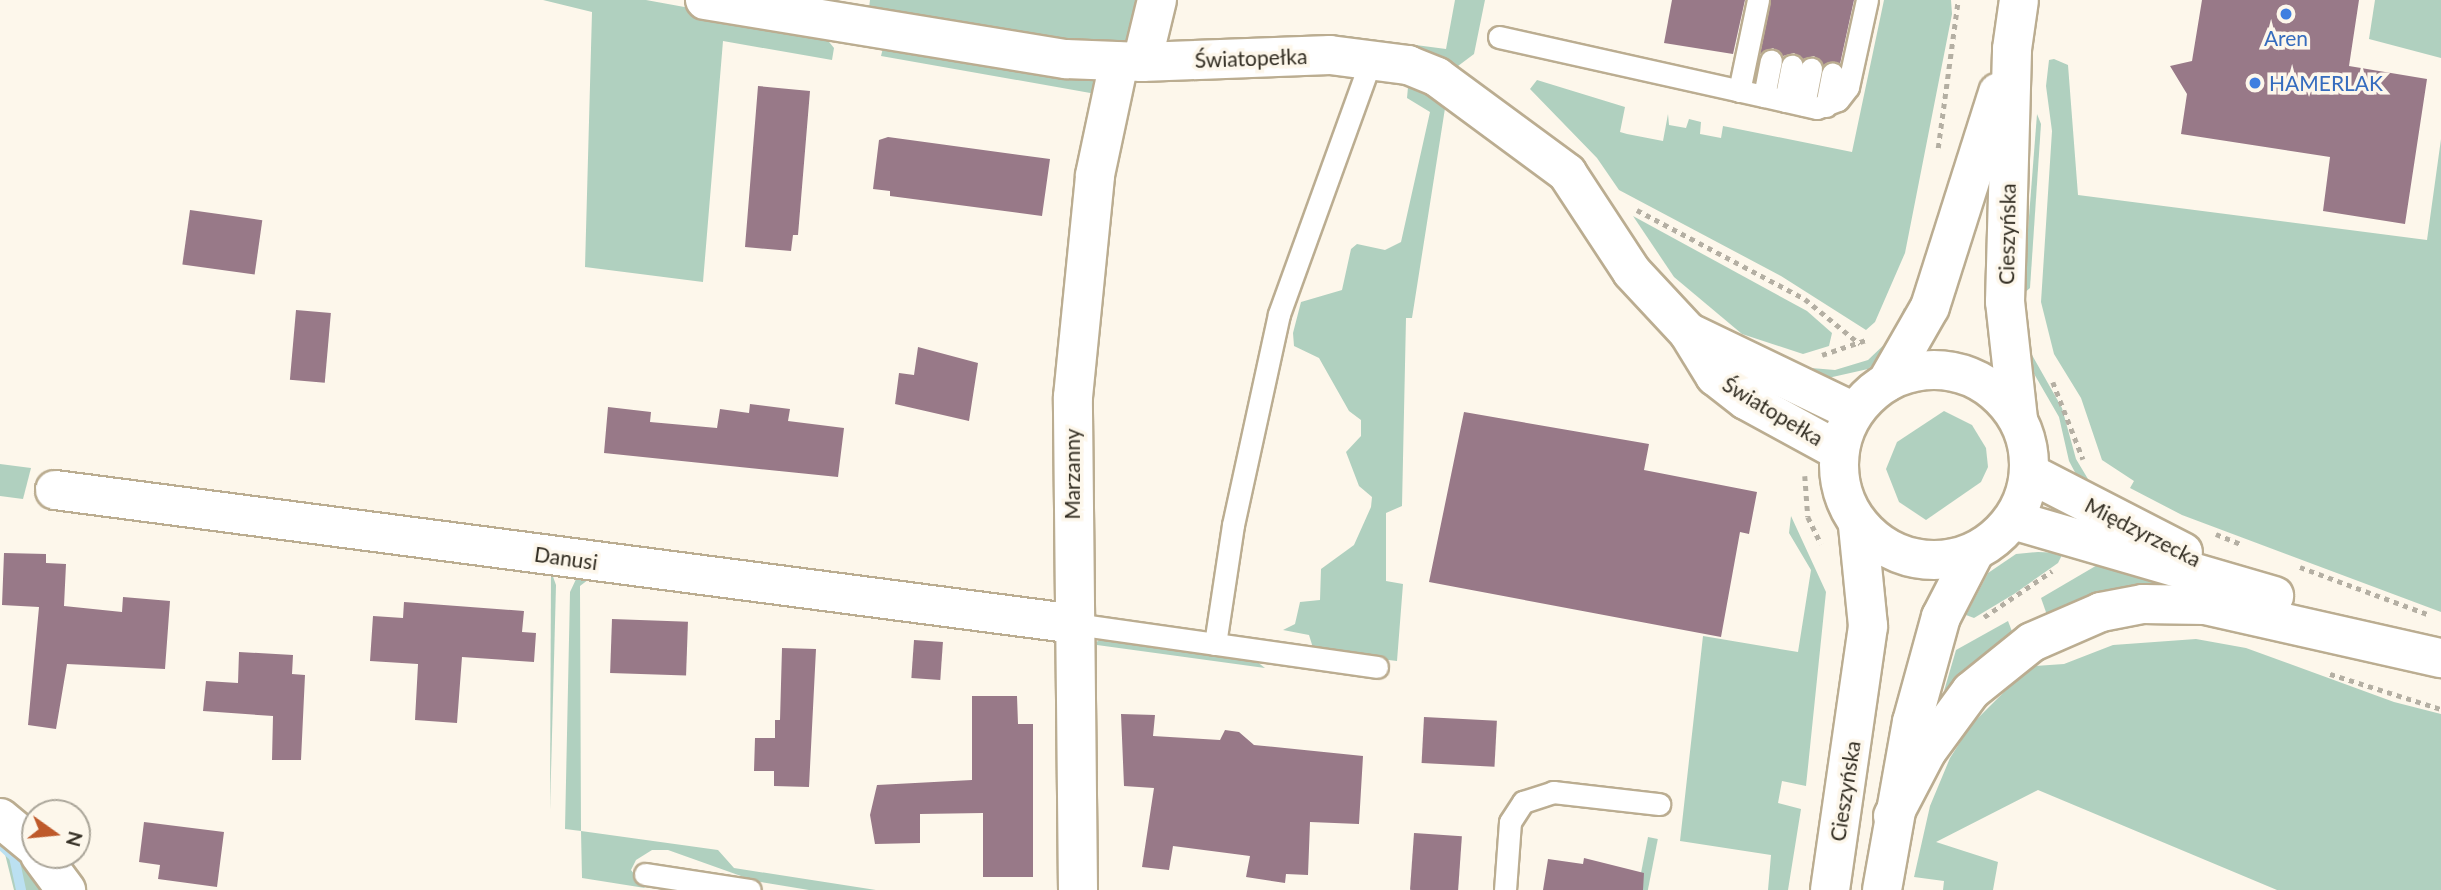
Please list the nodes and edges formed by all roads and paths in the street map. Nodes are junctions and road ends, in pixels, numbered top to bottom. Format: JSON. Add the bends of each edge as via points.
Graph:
{"nodes":[{"id":1,"x":705,"y":0,"type":"edge"},
{"id":2,"x":1157,"y":0,"type":"edge"},
{"id":3,"x":1758,"y":0,"type":"edge"},
{"id":4,"x":1867,"y":0,"type":"edge"},
{"id":5,"x":1958,"y":0,"type":"edge"},
{"id":6,"x":2019,"y":0,"type":"edge"},
{"id":7,"x":1499,"y":37,"type":"dead end"},
{"id":8,"x":2012,"y":49,"type":"junction"},
{"id":9,"x":1371,"y":57,"type":"junction"},
{"id":10,"x":1771,"y":61,"type":"dead end"},
{"id":11,"x":1131,"y":62,"type":"junction"},
{"id":12,"x":1740,"y":91,"type":"junction"},
{"id":13,"x":1764,"y":96,"type":"junction"},
{"id":14,"x":1795,"y":103,"type":"junction"},
{"id":15,"x":1826,"y":106,"type":"junction"},
{"id":16,"x":1937,"y":155,"type":"dead end"},
{"id":17,"x":1630,"y":206,"type":"dead end"},
{"id":18,"x":1688,"y":332,"type":"junction"},
{"id":19,"x":1860,"y":344,"type":"dead end"},
{"id":20,"x":2051,"y":379,"type":"dead end"},
{"id":21,"x":1887,"y":382,"type":"junction"},
{"id":22,"x":1854,"y":412,"type":"junction"},
{"id":23,"x":2018,"y":419,"type":"junction"},
{"id":24,"x":1839,"y":451,"type":"junction"},
{"id":25,"x":2088,"y":468,"type":"dead end"},
{"id":26,"x":2029,"y":473,"type":"junction"},
{"id":27,"x":55,"y":490,"type":"dead end"},
{"id":28,"x":2013,"y":520,"type":"junction"},
{"id":29,"x":1858,"y":525,"type":"junction"},
{"id":30,"x":1974,"y":553,"type":"junction"},
{"id":31,"x":2257,"y":590,"type":"junction"},
{"id":32,"x":1076,"y":624,"type":"junction"},
{"id":33,"x":1215,"y":644,"type":"junction"},
{"id":34,"x":2441,"y":657,"type":"edge"},
{"id":35,"x":1377,"y":667,"type":"dead end"},
{"id":36,"x":2323,"y":672,"type":"dead end"},
{"id":37,"x":2441,"y":709,"type":"edge"},
{"id":38,"x":1660,"y":804,"type":"dead end"},
{"id":39,"x":1893,"y":816,"type":"junction"},
{"id":40,"x":0,"y":818,"type":"edge"},
{"id":41,"x":21,"y":835,"type":"edge"},
{"id":42,"x":50,"y":869,"type":"edge"},
{"id":43,"x":645,"y":874,"type":"dead end"},
{"id":44,"x":66,"y":890,"type":"edge"},
{"id":45,"x":750,"y":890,"type":"edge"},
{"id":46,"x":1078,"y":890,"type":"edge"},
{"id":47,"x":1504,"y":890,"type":"edge"},
{"id":48,"x":1830,"y":890,"type":"edge"},
{"id":49,"x":1882,"y":890,"type":"edge"}],
"edges":[{"from":1,"to":11,"type":"main road","name":"Światopełka","via":[[1011,52]]},
{"from":2,"to":11,"type":"main road","name":"Marzanny"},
{"from":3,"to":12,"type":"lane"},
{"from":4,"to":15,"type":"lane","via":[[1848,87]]},
{"from":5,"to":16,"type":"path"},
{"from":6,"to":8,"type":"main road","name":"Cieszyńska"},
{"from":7,"to":12,"type":"lane"},
{"from":8,"to":21,"type":"main road","name":"Cieszyńska","via":[[1930,307]]},
{"from":8,"to":23,"type":"main road","name":"Cieszyńska","via":[[2005,302]]},
{"from":9,"to":11,"type":"main road","name":"Światopełka"},
{"from":9,"to":18,"type":"main road","name":"Światopełka","via":[[1437,77],[1567,173],[1632,272]]},
{"from":9,"to":33,"type":"lane","via":[[1279,314],[1236,512]]},
{"from":10,"to":13,"type":"lane"},
{"from":11,"to":32,"type":"main road","name":"Marzanny","via":[[1100,143],[1082,277],[1070,469]]},
{"from":12,"to":13,"type":"lane"},
{"from":13,"to":14,"type":"lane"},
{"from":14,"to":15,"type":"lane"},
{"from":14,"to":15,"type":"lane","via":[[1812,70]]},
{"from":17,"to":19,"type":"path","via":[[1805,299]]},
{"from":18,"to":22,"type":"main road","name":"Światopełka"},
{"from":18,"to":24,"type":"main road","name":"Światopełka","via":[[1730,389]]},
{"from":20,"to":25,"type":"path","via":[[2064,400]]},
{"from":21,"to":22,"type":"main road"},
{"from":21,"to":23,"type":"main road","via":[[1915,372],[1965,376],[1999,395]]},
{"from":22,"to":24,"type":"main road"},
{"from":23,"to":26,"type":"main road"},
{"from":24,"to":29,"type":"main road","via":[[1841,490]]},
{"from":26,"to":28,"type":"main road"},
{"from":26,"to":31,"type":"main road","name":"Międzyrzecka"},
{"from":27,"to":32,"type":"main road","name":"Danusi"},
{"from":28,"to":30,"type":"main road"},
{"from":28,"to":31,"type":"main road","name":"Międzyrzecka"},
{"from":29,"to":30,"type":"main road","via":[[1917,556],[1954,559]]},
{"from":29,"to":48,"type":"main road","name":"Cieszyńska","via":[[1868,626]]},
{"from":30,"to":39,"type":"main road","via":[[1941,617]]},
{"from":31,"to":34,"type":"main road","name":"Międzyrzecka"},
{"from":32,"to":33,"type":"lane"},
{"from":32,"to":46,"type":"main road","name":"Marzanny"},
{"from":33,"to":35,"type":"lane"},
{"from":34,"to":39,"type":"main road","via":[[2205,605],[2143,604],[2101,612],[2032,642],[1971,691],[1927,751]]},
{"from":36,"to":37,"type":"path"},
{"from":38,"to":47,"type":"lane","via":[[1553,792],[1523,802],[1510,822]]},
{"from":39,"to":49,"type":"main road"},
{"from":40,"to":41,"type":"main road"},
{"from":42,"to":44,"type":"main road"},
{"from":43,"to":45,"type":"lane"}]}
